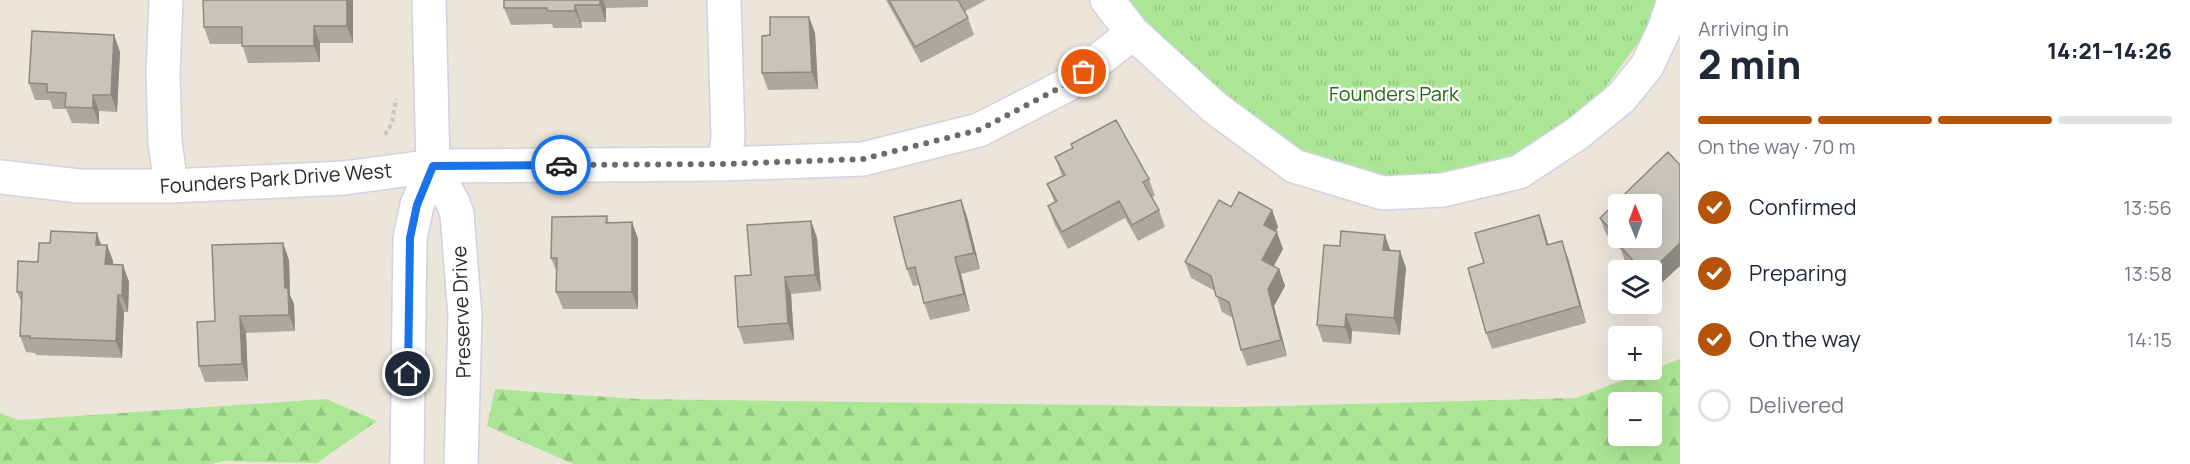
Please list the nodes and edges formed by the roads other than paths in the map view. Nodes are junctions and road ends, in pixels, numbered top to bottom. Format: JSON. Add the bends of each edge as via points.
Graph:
{"nodes":[{"id":1,"x":166,"y":0,"type":"edge"},
{"id":2,"x":429,"y":0,"type":"edge"},
{"id":3,"x":724,"y":0,"type":"edge"},
{"id":4,"x":1107,"y":0,"type":"edge"},
{"id":5,"x":1674,"y":0,"type":"edge"},
{"id":6,"x":1132,"y":33,"type":"junction"},
{"id":7,"x":725,"y":164,"type":"junction"},
{"id":8,"x":433,"y":166,"type":"junction"},
{"id":9,"x":0,"y":177,"type":"edge"},
{"id":10,"x":171,"y":186,"type":"junction"},
{"id":11,"x":407,"y":464,"type":"edge"},
{"id":12,"x":461,"y":464,"type":"edge"}],
"edges":[{"from":1,"to":10,"type":"street","via":[[163,74]]},
{"from":2,"to":8,"type":"street","name":"Preserve Drive"},
{"from":3,"to":7,"type":"street","via":[[728,136]]},
{"from":4,"to":6,"type":"street"},
{"from":5,"to":6,"type":"street","via":[[1647,66],[1614,104],[1519,172],[1443,190],[1383,193],[1294,166],[1214,107]]},
{"from":6,"to":7,"type":"street","name":"Founders Park Drive West","via":[[1067,84],[979,130],[863,159]]},
{"from":7,"to":8,"type":"street","name":"Founders Park Drive West"},
{"from":8,"to":10,"type":"street","name":"Founders Park Drive West","via":[[344,178]]},
{"from":8,"to":11,"type":"street","name":"Preserve Drive","via":[[417,205],[410,238]]},
{"from":8,"to":12,"type":"street","name":"Preserve Drive","via":[[457,214],[465,316]]},
{"from":9,"to":10,"type":"street","name":"Founders Park Drive West","via":[[79,186]]}]}
